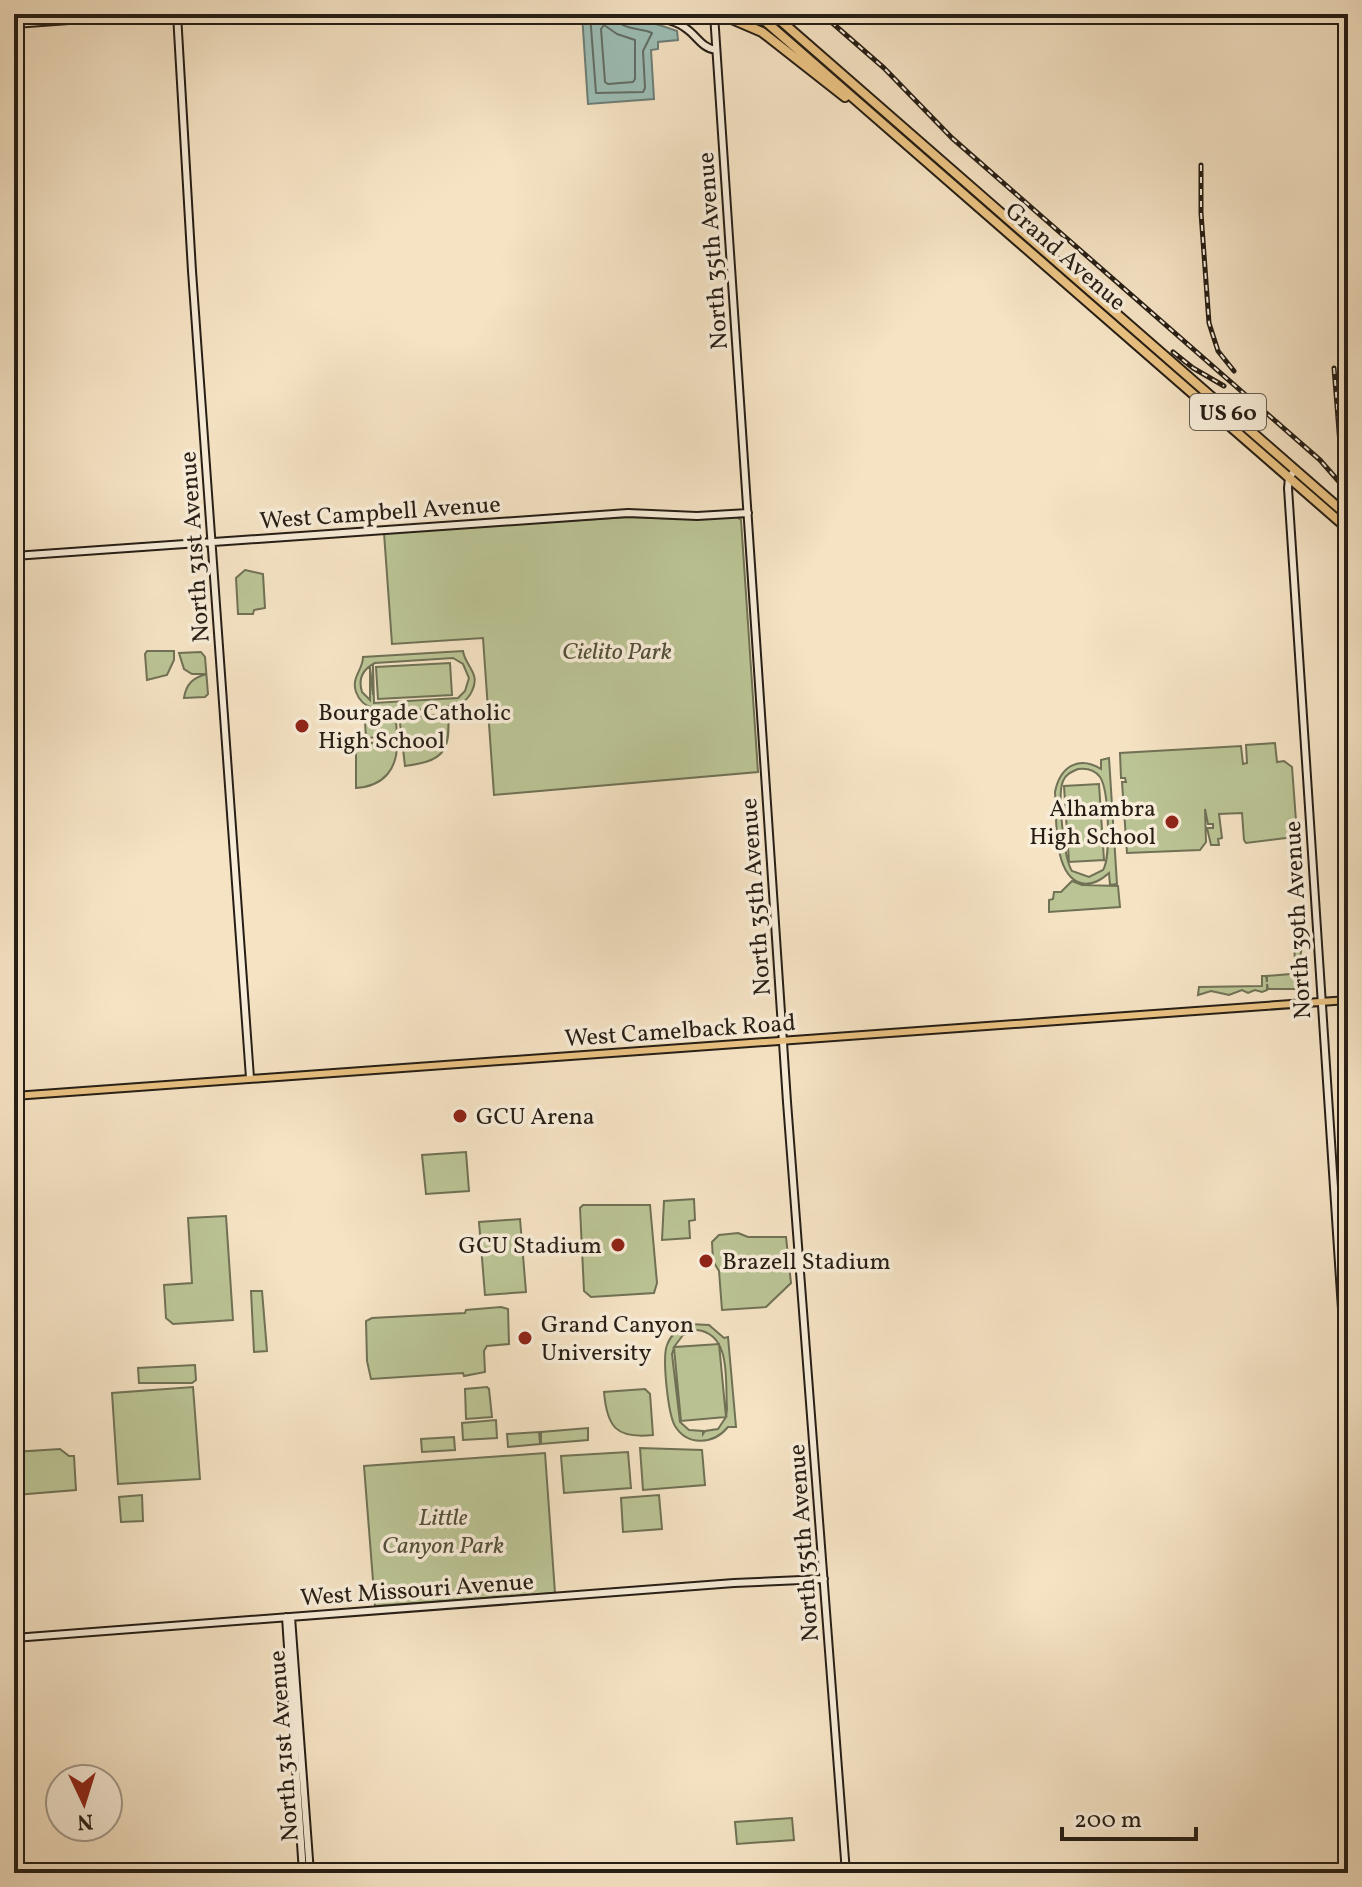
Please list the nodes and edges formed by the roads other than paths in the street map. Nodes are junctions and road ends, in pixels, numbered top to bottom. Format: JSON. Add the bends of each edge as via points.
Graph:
{"nodes":[{"id":1,"x":152,"y":14,"type":"edge"},
{"id":2,"x":177,"y":14,"type":"edge"},
{"id":3,"x":638,"y":14,"type":"edge"},
{"id":4,"x":757,"y":14,"type":"edge"},
{"id":5,"x":773,"y":14,"type":"edge"},
{"id":6,"x":717,"y":16,"type":"edge"},
{"id":7,"x":14,"y":24,"type":"edge"},
{"id":8,"x":799,"y":44,"type":"junction"},
{"id":9,"x":716,"y":50,"type":"junction"},
{"id":10,"x":867,"y":109,"type":"junction"},
{"id":11,"x":901,"y":126,"type":"junction"},
{"id":12,"x":889,"y":129,"type":"junction"},
{"id":13,"x":1144,"y":345,"type":"junction"},
{"id":14,"x":1292,"y":474,"type":"junction"},
{"id":15,"x":748,"y":513,"type":"junction"},
{"id":16,"x":1348,"y":516,"type":"edge"},
{"id":17,"x":1348,"y":529,"type":"edge"},
{"id":18,"x":212,"y":542,"type":"junction"},
{"id":19,"x":14,"y":556,"type":"edge"},
{"id":20,"x":1348,"y":1000,"type":"edge"},
{"id":21,"x":1320,"y":1002,"type":"junction"},
{"id":22,"x":783,"y":1041,"type":"junction"},
{"id":23,"x":250,"y":1078,"type":"junction"},
{"id":24,"x":14,"y":1096,"type":"edge"},
{"id":25,"x":1346,"y":1370,"type":"edge"},
{"id":26,"x":824,"y":1579,"type":"junction"},
{"id":27,"x":288,"y":1617,"type":"junction"},
{"id":28,"x":14,"y":1638,"type":"edge"},
{"id":29,"x":298,"y":1757,"type":"junction"},
{"id":30,"x":303,"y":1873,"type":"edge"},
{"id":31,"x":310,"y":1873,"type":"edge"},
{"id":32,"x":846,"y":1873,"type":"edge"}],
"edges":[{"from":1,"to":7,"type":"street"},
{"from":2,"to":18,"type":"street","name":"North 31st Avenue"},
{"from":3,"to":9,"type":"street","via":[[676,22],[706,48]]},
{"from":4,"to":8,"type":"highway","name":"Grand Avenue","number":"US 60"},
{"from":5,"to":8,"type":"highway","name":"Grand Avenue","number":"US 60"},
{"from":6,"to":9,"type":"street","name":"North 35th Avenue"},
{"from":6,"to":10,"type":"highway","via":[[753,27]]},
{"from":8,"to":10,"type":"highway","name":"Grand Avenue","number":"US 60"},
{"from":8,"to":11,"type":"highway","name":"Grand Avenue","number":"US 60"},
{"from":9,"to":15,"type":"street","name":"North 35th Avenue"},
{"from":10,"to":12,"type":"highway","name":"Grand Avenue","number":"US 60"},
{"from":11,"to":12,"type":"highway"},
{"from":11,"to":13,"type":"highway","name":"Grand Avenue","number":"US 60"},
{"from":12,"to":13,"type":"highway","name":"Grand Avenue","number":"US 60"},
{"from":13,"to":14,"type":"highway","name":"Grand Avenue","number":"US 60"},
{"from":14,"to":16,"type":"highway","name":"Grand Avenue","number":"US 60"},
{"from":14,"to":17,"type":"highway","name":"Grand Avenue","number":"US 60"},
{"from":14,"to":21,"type":"street","name":"North 39th Avenue","via":[[1290,535]]},
{"from":15,"to":18,"type":"street","name":"West Campbell Avenue","via":[[628,513]]},
{"from":15,"to":22,"type":"street","name":"North 35th Avenue"},
{"from":18,"to":19,"type":"street","name":"West Campbell Avenue"},
{"from":18,"to":23,"type":"street","name":"North 31st Avenue"},
{"from":20,"to":21,"type":"main road","name":"West Camelback Road"},
{"from":21,"to":22,"type":"main road","name":"West Camelback Road"},
{"from":21,"to":25,"type":"street","name":"North 39th Avenue"},
{"from":22,"to":23,"type":"main road","name":"West Camelback Road"},
{"from":22,"to":26,"type":"street","name":"North 35th Avenue"},
{"from":23,"to":24,"type":"main road","name":"West Camelback Road"},
{"from":26,"to":27,"type":"street","name":"West Missouri Avenue"},
{"from":26,"to":32,"type":"street","name":"North 35th Avenue"},
{"from":27,"to":28,"type":"street","name":"West Missouri Avenue"},
{"from":27,"to":29,"type":"street","name":"North 31st Avenue"},
{"from":29,"to":30,"type":"street","name":"North 31st Avenue"},
{"from":29,"to":31,"type":"street","name":"North 31st Avenue"}]}
